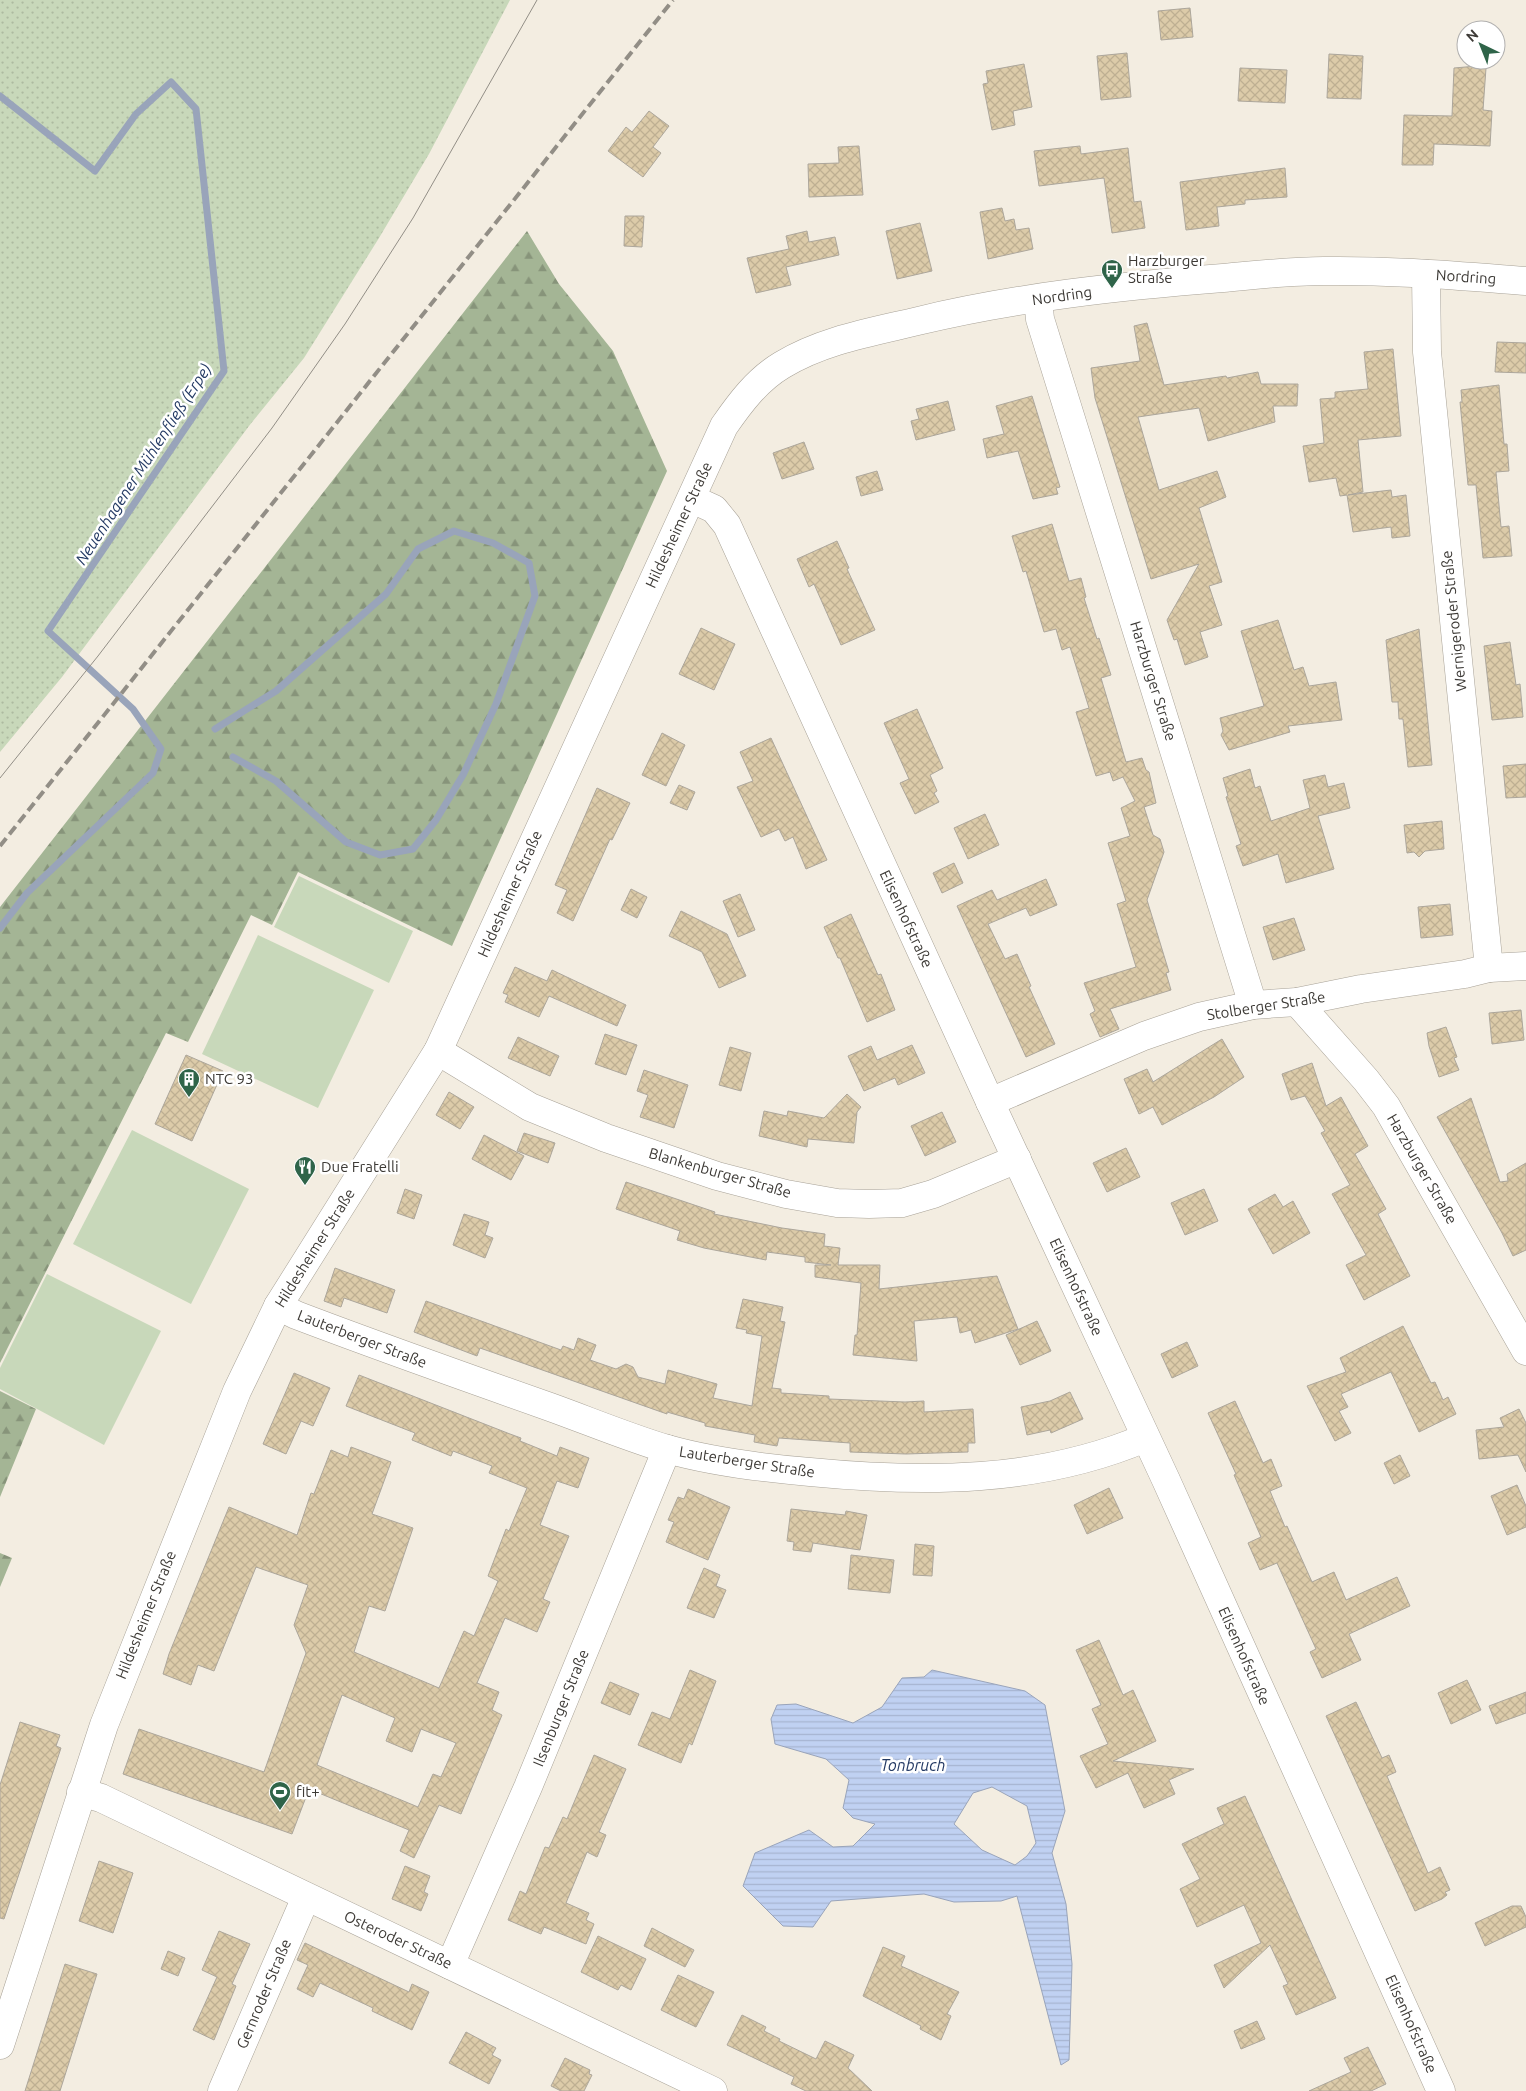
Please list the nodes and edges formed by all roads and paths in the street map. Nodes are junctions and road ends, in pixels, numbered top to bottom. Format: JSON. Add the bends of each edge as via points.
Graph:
{"nodes":[{"id":1,"x":1426,"y":274,"type":"junction"},
{"id":2,"x":1526,"y":281,"type":"edge"},
{"id":3,"x":1038,"y":299,"type":"junction"},
{"id":4,"x":724,"y":426,"type":"joint"},
{"id":5,"x":692,"y":499,"type":"junction"},
{"id":6,"x":1526,"y":966,"type":"edge"},
{"id":7,"x":1489,"y":968,"type":"junction"},
{"id":8,"x":1297,"y":1002,"type":"junction"},
{"id":9,"x":1253,"y":1005,"type":"junction"},
{"id":10,"x":438,"y":1052,"type":"junction"},
{"id":11,"x":990,"y":1102,"type":"junction"},
{"id":12,"x":1017,"y":1159,"type":"junction"},
{"id":13,"x":278,"y":1306,"type":"junction"},
{"id":14,"x":1526,"y":1351,"type":"edge"},
{"id":15,"x":1145,"y":1438,"type":"junction"},
{"id":16,"x":668,"y":1449,"type":"junction"},
{"id":17,"x":81,"y":1792,"type":"junction"},
{"id":18,"x":306,"y":1897,"type":"junction"},
{"id":19,"x":450,"y":1965,"type":"junction"},
{"id":20,"x":0,"y":2045,"type":"edge"},
{"id":21,"x":222,"y":2091,"type":"edge"},
{"id":22,"x":713,"y":2091,"type":"edge"},
{"id":23,"x":1442,"y":2091,"type":"edge"}],
"edges":[{"from":1,"to":2,"type":"street","name":"Nordring"},
{"from":1,"to":3,"type":"street","name":"Nordring","via":[[1323,271],[1252,275],[1158,283]]},
{"from":1,"to":7,"type":"street","name":"Wernigeroder Straße","via":[[1427,352]]},
{"from":3,"to":4,"type":"street","name":"Nordring","via":[[967,309],[805,352],[780,366],[746,394]]},
{"from":3,"to":9,"type":"street","name":"Harzburger Straße","via":[[1040,319]]},
{"from":4,"to":5,"type":"street","name":"Hildesheimer Straße"},
{"from":5,"to":10,"type":"street","name":"Hildesheimer Straße"},
{"from":5,"to":11,"type":"street","name":"Elisenhofstraße","via":[[714,509],[727,526]]},
{"from":6,"to":7,"type":"street","name":"Stolberger Straße"},
{"from":7,"to":8,"type":"street","name":"Stolberger Straße"},
{"from":8,"to":9,"type":"street","name":"Stolberger Straße"},
{"from":8,"to":14,"type":"street","name":"Harzburger Straße","via":[[1386,1106]]},
{"from":9,"to":11,"type":"street","name":"Stolberger Straße","via":[[1199,1017],[1144,1036]]},
{"from":10,"to":12,"type":"street","name":"Blankenburger Straße","via":[[530,1108],[717,1176],[803,1197],[837,1203],[902,1202],[933,1194]]},
{"from":10,"to":13,"type":"street","name":"Hildesheimer Straße"},
{"from":11,"to":12,"type":"street","name":"Elisenhofstraße"},
{"from":12,"to":15,"type":"street","name":"Elisenhofstraße"},
{"from":13,"to":16,"type":"street","name":"Lauterberger Straße","via":[[422,1362]]},
{"from":13,"to":17,"type":"street","name":"Hildesheimer Straße","via":[[237,1391],[174,1545]]},
{"from":15,"to":16,"type":"street","name":"Lauterberger Straße","via":[[1100,1456],[968,1478],[884,1479],[772,1469]]},
{"from":15,"to":23,"type":"street","name":"Elisenhofstraße"},
{"from":16,"to":19,"type":"street","name":"Ilsenburger Straße","via":[[532,1778]]},
{"from":17,"to":18,"type":"street","name":"Osteroder Straße","via":[[101,1798]]},
{"from":17,"to":20,"type":"street","name":"Hildesheimer Straße"},
{"from":18,"to":19,"type":"street","name":"Osteroder Straße"},
{"from":18,"to":21,"type":"street","name":"Gernroder Straße"},
{"from":19,"to":22,"type":"street","name":"Osteroder Straße"}]}
